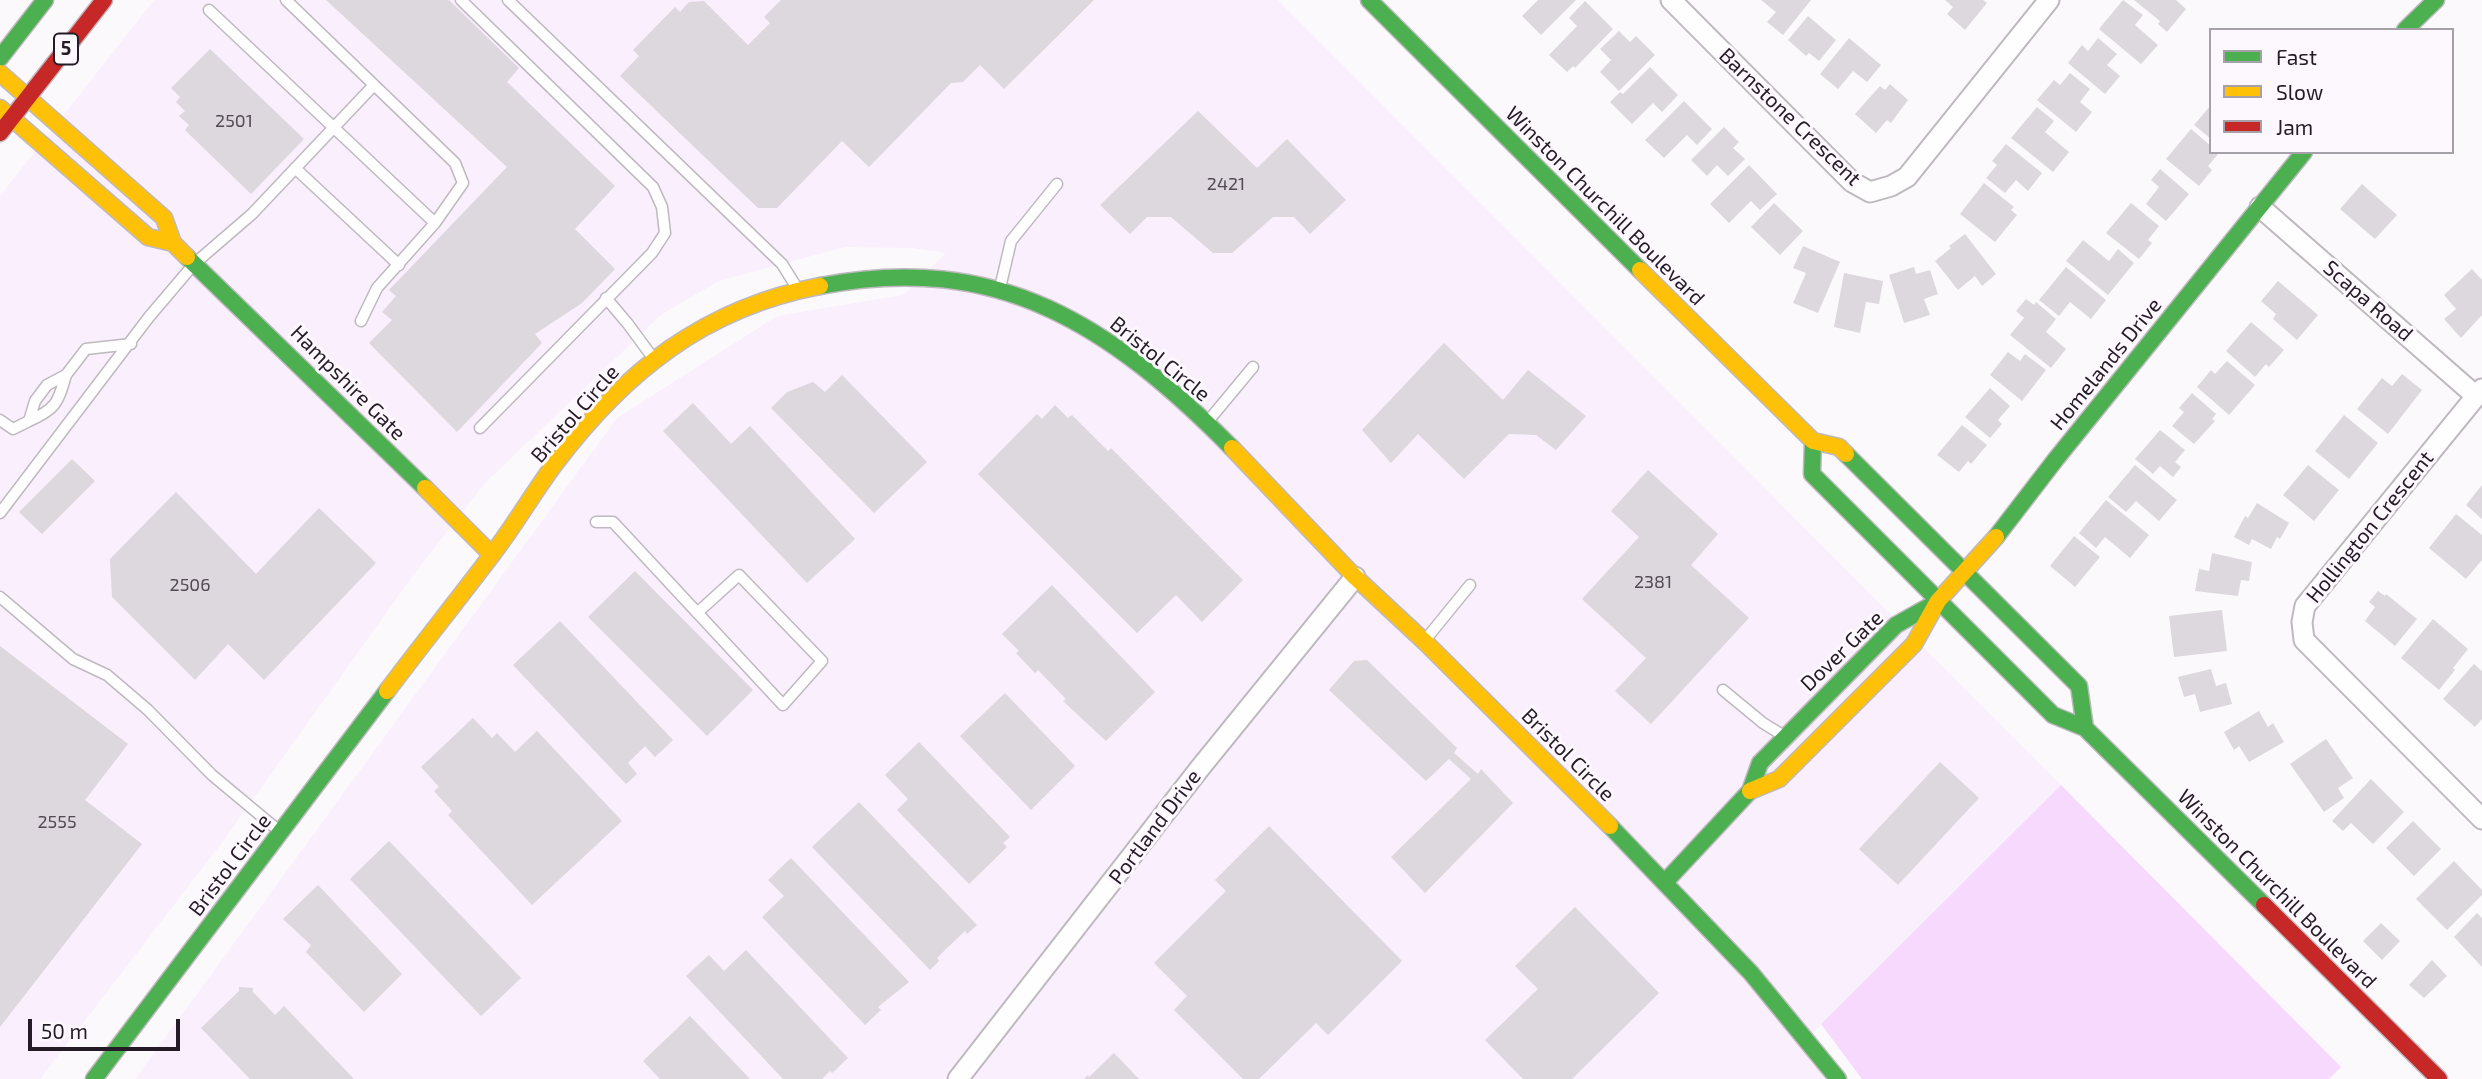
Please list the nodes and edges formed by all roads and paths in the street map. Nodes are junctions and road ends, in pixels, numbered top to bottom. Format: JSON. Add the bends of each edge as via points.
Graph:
{"nodes":[{"id":1,"x":45,"y":0,"type":"edge"},
{"id":2,"x":104,"y":0,"type":"edge"},
{"id":3,"x":286,"y":0,"type":"edge"},
{"id":4,"x":461,"y":0,"type":"edge"},
{"id":5,"x":508,"y":0,"type":"edge"},
{"id":6,"x":1369,"y":0,"type":"edge"},
{"id":7,"x":1671,"y":0,"type":"edge"},
{"id":8,"x":2049,"y":0,"type":"edge"},
{"id":9,"x":2436,"y":0,"type":"edge"},
{"id":10,"x":209,"y":10,"type":"dead end"},
{"id":11,"x":2407,"y":28,"type":"edge"},
{"id":12,"x":0,"y":58,"type":"edge"},
{"id":13,"x":0,"y":73,"type":"edge"},
{"id":14,"x":374,"y":85,"type":"junction"},
{"id":15,"x":28,"y":97,"type":"junction"},
{"id":16,"x":6,"y":113,"type":"edge"},
{"id":17,"x":334,"y":127,"type":"junction"},
{"id":18,"x":0,"y":133,"type":"edge"},
{"id":19,"x":2302,"y":154,"type":"edge"},
{"id":20,"x":295,"y":168,"type":"junction"},
{"id":21,"x":1057,"y":184,"type":"dead end"},
{"id":22,"x":2260,"y":207,"type":"junction"},
{"id":23,"x":435,"y":223,"type":"junction"},
{"id":24,"x":173,"y":243,"type":"junction"},
{"id":25,"x":194,"y":264,"type":"junction"},
{"id":26,"x":398,"y":265,"type":"junction"},
{"id":27,"x":797,"y":289,"type":"junction"},
{"id":28,"x":999,"y":291,"type":"junction"},
{"id":29,"x":606,"y":298,"type":"junction"},
{"id":30,"x":361,"y":321,"type":"dead end"},
{"id":31,"x":131,"y":344,"type":"junction"},
{"id":32,"x":654,"y":360,"type":"junction"},
{"id":33,"x":1253,"y":367,"type":"dead end"},
{"id":34,"x":66,"y":375,"type":"junction"},
{"id":35,"x":2479,"y":392,"type":"edge"},
{"id":36,"x":0,"y":420,"type":"edge"},
{"id":37,"x":29,"y":421,"type":"junction"},
{"id":38,"x":1206,"y":424,"type":"junction"},
{"id":39,"x":480,"y":428,"type":"dead end"},
{"id":40,"x":1813,"y":441,"type":"junction"},
{"id":41,"x":0,"y":513,"type":"edge"},
{"id":42,"x":596,"y":522,"type":"dead end"},
{"id":43,"x":492,"y":555,"type":"junction"},
{"id":44,"x":1965,"y":573,"type":"junction"},
{"id":45,"x":1355,"y":577,"type":"junction"},
{"id":46,"x":1470,"y":585,"type":"dead end"},
{"id":47,"x":0,"y":597,"type":"edge"},
{"id":48,"x":1938,"y":601,"type":"junction"},
{"id":49,"x":697,"y":612,"type":"junction"},
{"id":50,"x":1424,"y":642,"type":"junction"},
{"id":51,"x":1723,"y":690,"type":"dead end"},
{"id":52,"x":2085,"y":728,"type":"junction"},
{"id":53,"x":1786,"y":737,"type":"junction"},
{"id":54,"x":1750,"y":791,"type":"junction"},
{"id":55,"x":2482,"y":819,"type":"edge"},
{"id":56,"x":281,"y":832,"type":"junction"},
{"id":57,"x":1666,"y":881,"type":"junction"},
{"id":58,"x":94,"y":1079,"type":"edge"},
{"id":59,"x":958,"y":1079,"type":"edge"},
{"id":60,"x":1838,"y":1079,"type":"edge"},
{"id":61,"x":2440,"y":1079,"type":"edge"}],
"edges":[{"from":1,"to":12,"type":"street","number":"5"},
{"from":2,"to":15,"type":"street","number":"5"},
{"from":3,"to":14,"type":"lane"},
{"from":4,"to":29,"type":"lane","via":[[653,187],[662,207],[665,233],[652,253]]},
{"from":5,"to":27,"type":"lane","via":[[782,264]]},
{"from":6,"to":40,"type":"street","name":"Winston Churchill Boulevard"},
{"from":7,"to":8,"type":"street","name":"Barnstone Crescent","via":[[1852,182],[1870,191],[1907,177]]},
{"from":9,"to":11,"type":"street"},
{"from":10,"to":17,"type":"lane"},
{"from":13,"to":15,"type":"street","name":"Hampshire Gate"},
{"from":14,"to":17,"type":"lane"},
{"from":14,"to":23,"type":"lane","via":[[461,174],[463,183]]},
{"from":15,"to":16,"type":"street","number":"5"},
{"from":15,"to":24,"type":"street","name":"Hampshire Gate","via":[[163,218]]},
{"from":16,"to":18,"type":"street","number":"5"},
{"from":16,"to":24,"type":"street","name":"Hampshire Gate","via":[[149,237]]},
{"from":17,"to":20,"type":"lane"},
{"from":17,"to":23,"type":"lane"},
{"from":19,"to":22,"type":"street","name":"Homelands Drive"},
{"from":20,"to":25,"type":"lane","via":[[252,214]]},
{"from":20,"to":26,"type":"lane"},
{"from":21,"to":28,"type":"lane","via":[[1011,241]]},
{"from":22,"to":35,"type":"street","name":"Scapa Road"},
{"from":22,"to":44,"type":"street","name":"Homelands Drive"},
{"from":23,"to":26,"type":"lane"},
{"from":24,"to":25,"type":"street","name":"Hampshire Gate"},
{"from":25,"to":31,"type":"lane"},
{"from":25,"to":43,"type":"street","name":"Hampshire Gate"},
{"from":26,"to":30,"type":"lane","via":[[377,288]]},
{"from":27,"to":28,"type":"street","name":"Bristol Circle","via":[[880,278],[922,278]]},
{"from":27,"to":32,"type":"street","name":"Bristol Circle","via":[[691,332]]},
{"from":28,"to":38,"type":"street","name":"Bristol Circle","via":[[1031,300],[1114,343]]},
{"from":29,"to":32,"type":"lane"},
{"from":29,"to":39,"type":"lane"},
{"from":31,"to":34,"type":"lane","via":[[86,349]]},
{"from":31,"to":41,"type":"lane"},
{"from":32,"to":43,"type":"street","name":"Bristol Circle","via":[[631,378],[563,453]]},
{"from":33,"to":38,"type":"lane"},
{"from":34,"to":37,"type":"lane","via":[[47,385],[35,401]]},
{"from":34,"to":37,"type":"lane","via":[[49,412]]},
{"from":35,"to":55,"type":"street","name":"Hollington Crescent","via":[[2305,607],[2302,622],[2304,640]]},
{"from":36,"to":37,"type":"lane","via":[[13,429]]},
{"from":38,"to":45,"type":"street","name":"Bristol Circle"},
{"from":40,"to":44,"type":"street","name":"Winston Churchill Boulevard","via":[[1839,447]]},
{"from":40,"to":48,"type":"street","name":"Winston Churchill Boulevard","via":[[1812,474]]},
{"from":42,"to":49,"type":"lane","via":[[613,522]]},
{"from":43,"to":56,"type":"street","name":"Bristol Circle"},
{"from":44,"to":48,"type":"street","name":"Homelands Drive"},
{"from":44,"to":52,"type":"street","name":"Winston Churchill Boulevard","via":[[2079,686]]},
{"from":45,"to":50,"type":"street","name":"Bristol Circle"},
{"from":45,"to":59,"type":"street","name":"Portland Drive"},
{"from":46,"to":50,"type":"lane"},
{"from":47,"to":56,"type":"lane","via":[[73,659],[107,675],[212,775]]},
{"from":48,"to":52,"type":"street","name":"Winston Churchill Boulevard","via":[[2053,715]]},
{"from":48,"to":53,"type":"street","name":"Dover Gate","via":[[1896,625]]},
{"from":48,"to":54,"type":"street","name":"Dover Gate","via":[[1914,644],[1779,779]]},
{"from":49,"to":49,"type":"lane","via":[[783,705],[822,661],[739,575]]},
{"from":50,"to":57,"type":"street","name":"Bristol Circle"},
{"from":51,"to":53,"type":"lane"},
{"from":52,"to":61,"type":"street","name":"Winston Churchill Boulevard"},
{"from":53,"to":54,"type":"street","name":"Dover Gate","via":[[1760,763]]},
{"from":54,"to":57,"type":"street","name":"Dover Gate"},
{"from":56,"to":58,"type":"street","name":"Bristol Circle"},
{"from":57,"to":60,"type":"street","name":"Bristol Circle","via":[[1774,999]]}]}
